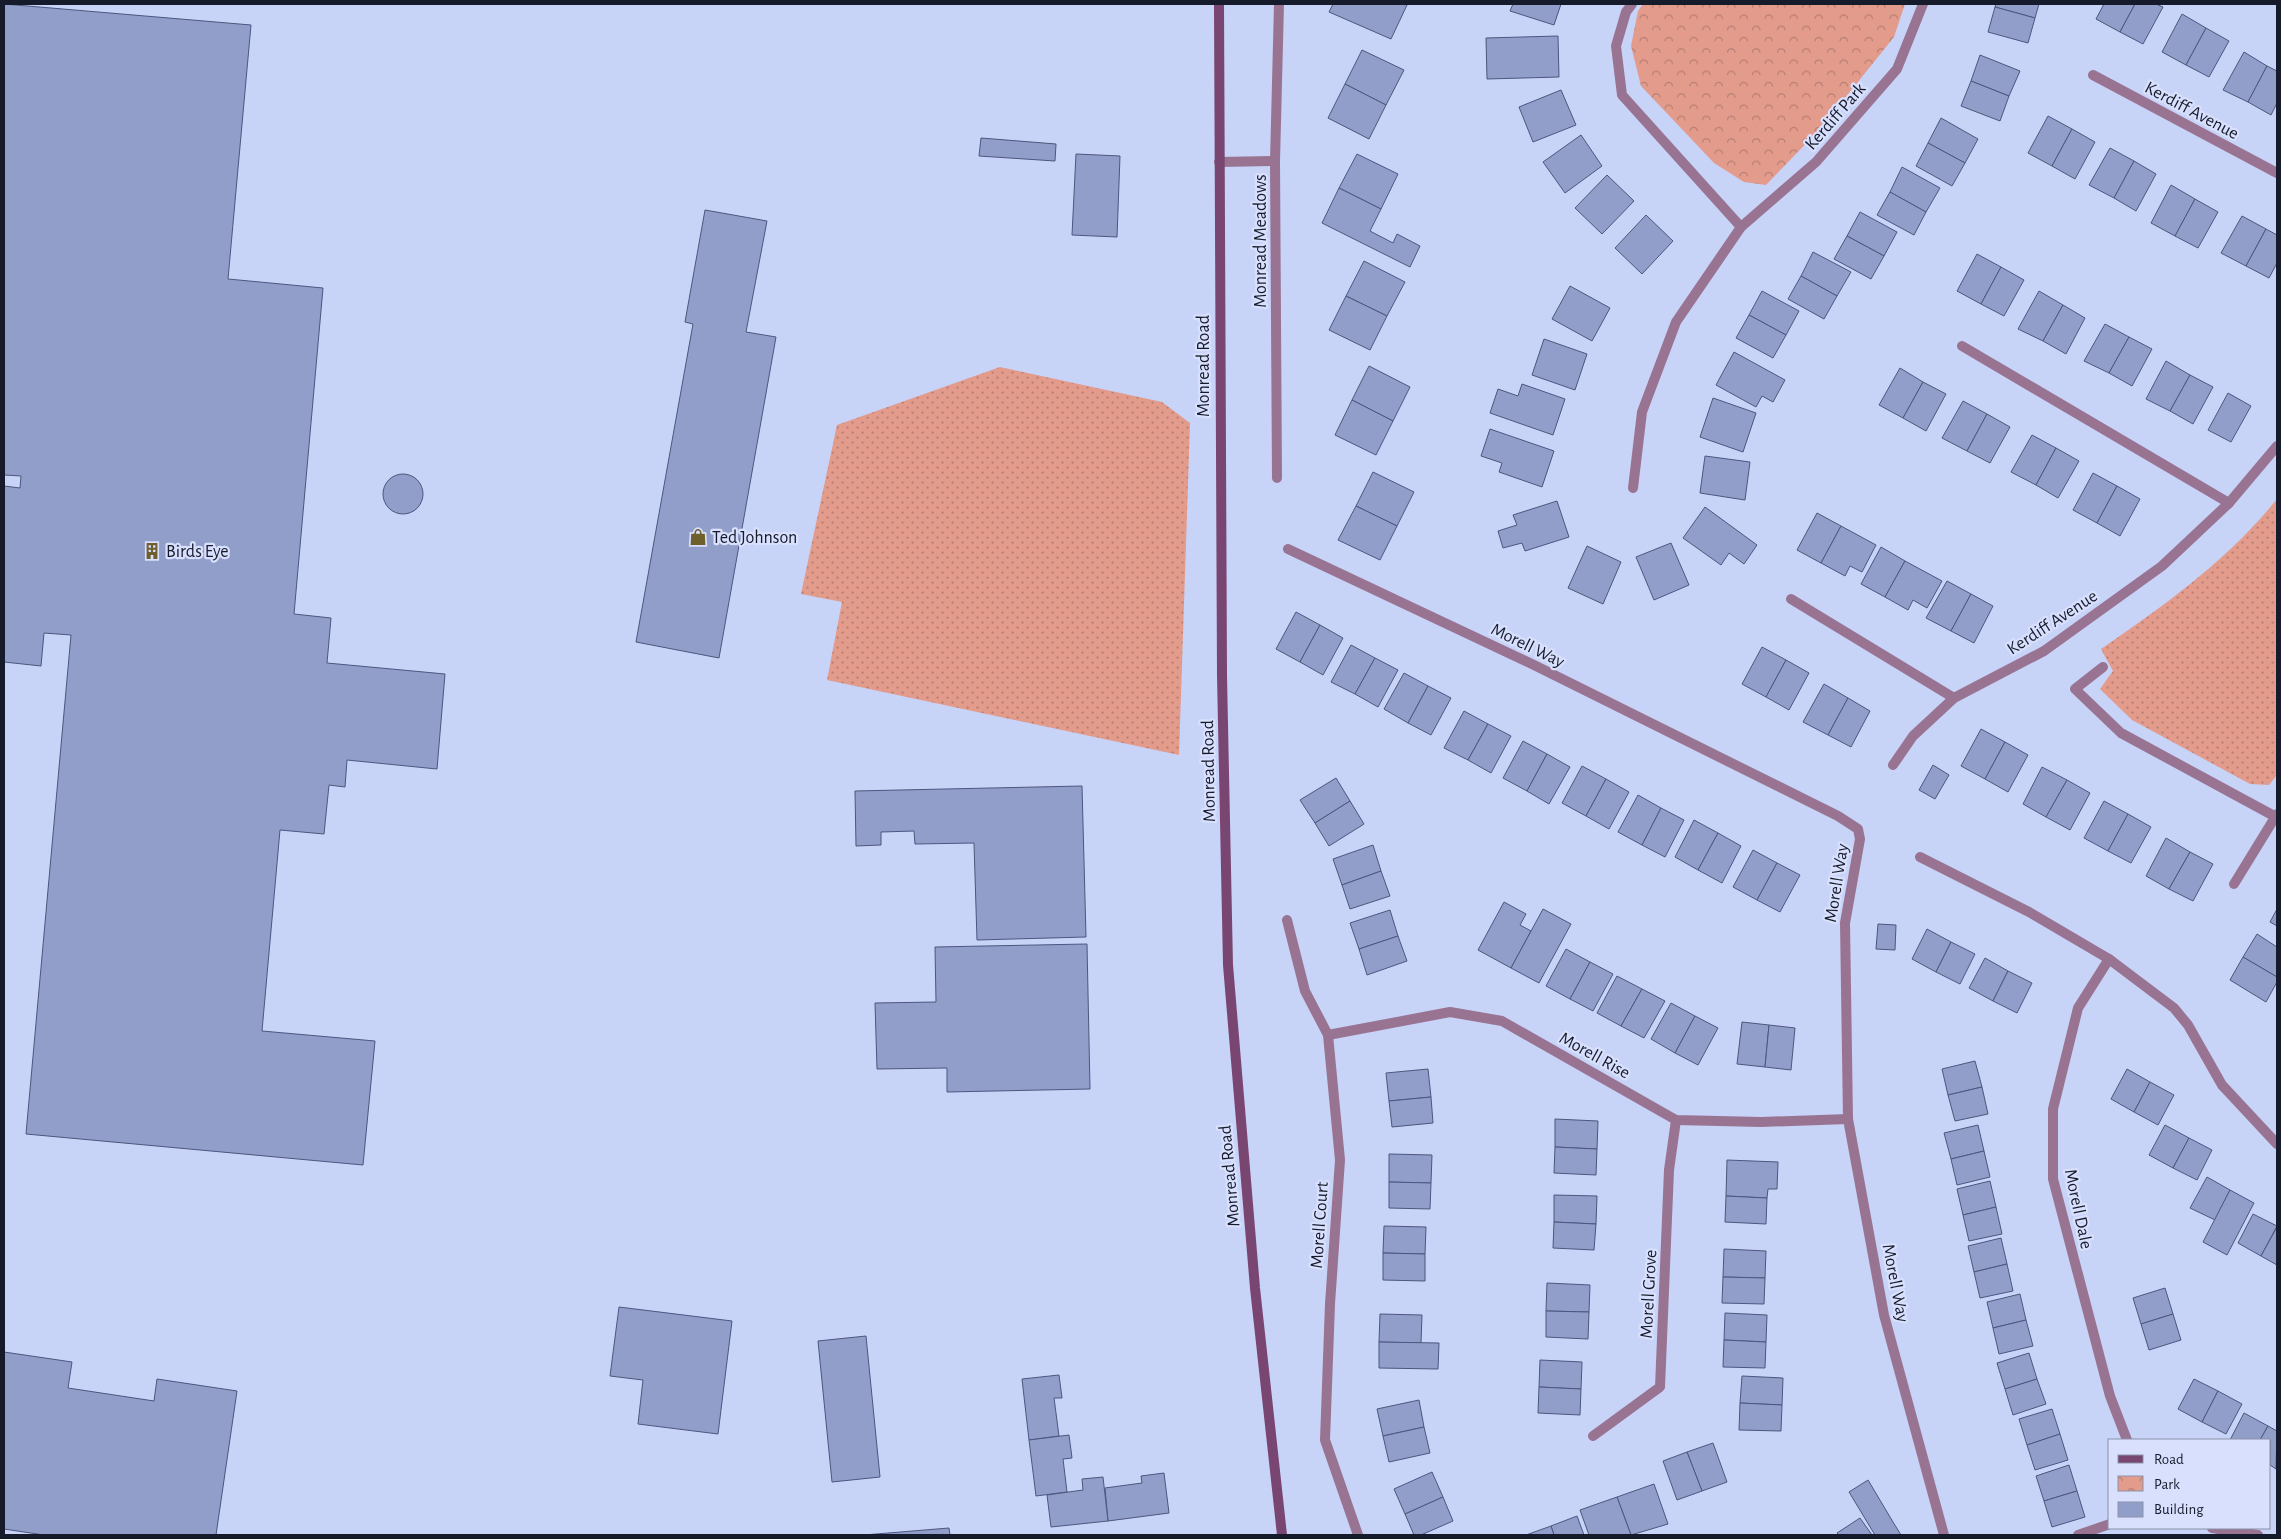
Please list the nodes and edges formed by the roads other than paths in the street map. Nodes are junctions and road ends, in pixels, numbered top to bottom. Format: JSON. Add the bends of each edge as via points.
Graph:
{"nodes":[{"id":1,"x":1218,"y":4,"type":"edge"},
{"id":2,"x":1279,"y":4,"type":"edge"},
{"id":3,"x":1632,"y":4,"type":"edge"},
{"id":4,"x":1923,"y":4,"type":"edge"},
{"id":5,"x":2093,"y":75,"type":"dead end"},
{"id":6,"x":1276,"y":161,"type":"junction"},
{"id":7,"x":1219,"y":162,"type":"junction"},
{"id":8,"x":2277,"y":172,"type":"edge"},
{"id":9,"x":1741,"y":227,"type":"junction"},
{"id":10,"x":1962,"y":346,"type":"dead end"},
{"id":11,"x":2277,"y":446,"type":"edge"},
{"id":12,"x":1278,"y":478,"type":"dead end"},
{"id":13,"x":1633,"y":488,"type":"dead end"},
{"id":14,"x":2229,"y":504,"type":"junction"},
{"id":15,"x":1288,"y":549,"type":"dead end"},
{"id":16,"x":1791,"y":599,"type":"dead end"},
{"id":17,"x":2103,"y":667,"type":"dead end"},
{"id":18,"x":1954,"y":698,"type":"junction"},
{"id":19,"x":1893,"y":765,"type":"dead end"},
{"id":20,"x":2276,"y":816,"type":"edge"},
{"id":21,"x":1920,"y":857,"type":"dead end"},
{"id":22,"x":2234,"y":884,"type":"dead end"},
{"id":23,"x":1287,"y":920,"type":"dead end"},
{"id":24,"x":2109,"y":959,"type":"junction"},
{"id":25,"x":1328,"y":1035,"type":"junction"},
{"id":26,"x":1848,"y":1119,"type":"junction"},
{"id":27,"x":1676,"y":1120,"type":"junction"},
{"id":28,"x":2277,"y":1144,"type":"edge"},
{"id":29,"x":1593,"y":1436,"type":"dead end"},
{"id":30,"x":2127,"y":1439,"type":"edge"},
{"id":31,"x":2108,"y":1525,"type":"edge"},
{"id":32,"x":2219,"y":1529,"type":"edge"},
{"id":33,"x":1282,"y":1535,"type":"edge"},
{"id":34,"x":1358,"y":1535,"type":"edge"},
{"id":35,"x":1944,"y":1535,"type":"edge"},
{"id":36,"x":2078,"y":1535,"type":"edge"},
{"id":37,"x":2258,"y":1535,"type":"edge"}],
"edges":[{"from":1,"to":7,"type":"street","name":"Monread Road"},
{"from":2,"to":6,"type":"street","name":"Monread Meadows"},
{"from":3,"to":9,"type":"street","via":[[1626,12],[1616,46],[1622,95]]},
{"from":4,"to":9,"type":"street","name":"Kerdiff Park","via":[[1897,70],[1816,162]]},
{"from":5,"to":8,"type":"street","name":"Kerdiff Avenue"},
{"from":6,"to":7,"type":"street"},
{"from":6,"to":12,"type":"street","name":"Monread Meadows"},
{"from":7,"to":33,"type":"street","name":"Monread Road","via":[[1221,656],[1228,965],[1255,1288]]},
{"from":9,"to":13,"type":"street","name":"Kerdiff Park","via":[[1676,322],[1642,412]]},
{"from":10,"to":14,"type":"street"},
{"from":11,"to":14,"type":"street","name":"Kerdiff Avenue"},
{"from":14,"to":18,"type":"street","name":"Kerdiff Avenue","via":[[2162,566],[2052,645]]},
{"from":15,"to":26,"type":"street","name":"Morell Way","via":[[1534,665],[1838,816],[1858,829],[1860,839],[1845,923]]},
{"from":16,"to":18,"type":"street"},
{"from":17,"to":20,"type":"street","via":[[2075,689],[2121,733]]},
{"from":18,"to":19,"type":"street","name":"Kerdiff Avenue","via":[[1914,736]]},
{"from":20,"to":22,"type":"street"},
{"from":21,"to":24,"type":"street","via":[[2029,912]]},
{"from":23,"to":25,"type":"street","name":"Morell Court","via":[[1305,991]]},
{"from":24,"to":28,"type":"street","via":[[2174,1008],[2188,1025],[2222,1085]]},
{"from":24,"to":30,"type":"street","name":"Morell Dale","via":[[2078,1008],[2053,1109],[2053,1179],[2110,1396]]},
{"from":25,"to":27,"type":"street","name":"Morell Rise","via":[[1450,1012],[1502,1021]]},
{"from":25,"to":34,"type":"street","name":"Morell Court","via":[[1340,1160],[1325,1440]]},
{"from":26,"to":27,"type":"street","name":"Morell Rise"},
{"from":26,"to":35,"type":"street","name":"Morell Way","via":[[1884,1315]]},
{"from":27,"to":29,"type":"street","name":"Morell Grove","via":[[1670,1170],[1660,1386]]},
{"from":31,"to":36,"type":"street"},
{"from":32,"to":37,"type":"street"}]}
